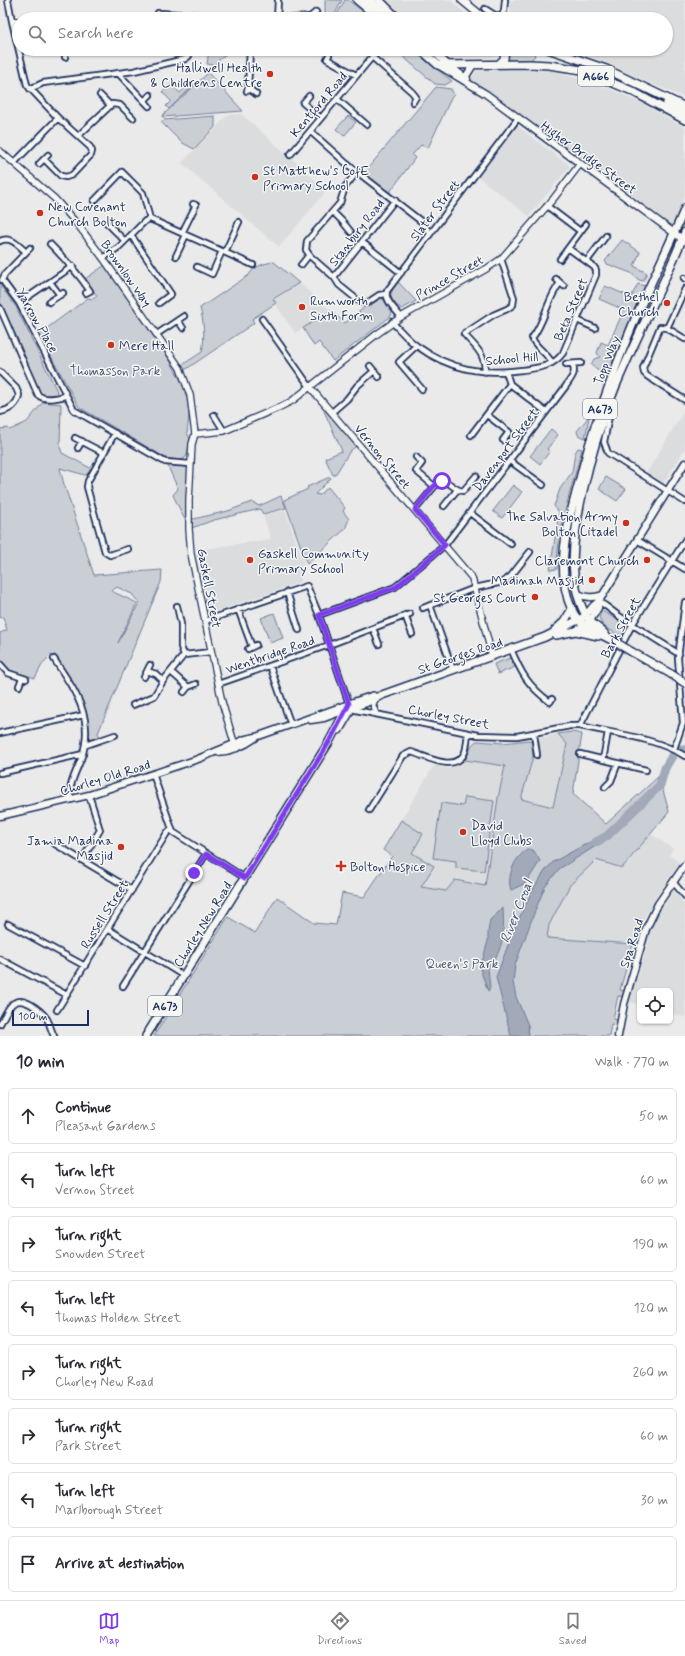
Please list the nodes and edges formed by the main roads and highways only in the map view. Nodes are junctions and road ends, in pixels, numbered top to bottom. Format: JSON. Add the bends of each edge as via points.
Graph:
{"nodes":[{"id":1,"x":357,"y":0,"type":"edge"},
{"id":2,"x":365,"y":0,"type":"edge"},
{"id":3,"x":372,"y":0,"type":"edge"},
{"id":4,"x":380,"y":0,"type":"edge"},
{"id":5,"x":462,"y":0,"type":"edge"},
{"id":6,"x":372,"y":12,"type":"edge"},
{"id":7,"x":378,"y":12,"type":"edge"},
{"id":8,"x":383,"y":12,"type":"edge"},
{"id":9,"x":392,"y":12,"type":"edge"},
{"id":10,"x":477,"y":12,"type":"edge"},
{"id":11,"x":427,"y":56,"type":"edge"},
{"id":12,"x":438,"y":56,"type":"edge"},
{"id":13,"x":504,"y":56,"type":"edge"},
{"id":14,"x":568,"y":56,"type":"edge"},
{"id":15,"x":499,"y":64,"type":"junction"},
{"id":16,"x":438,"y":65,"type":"junction"},
{"id":17,"x":448,"y":65,"type":"junction"},
{"id":18,"x":473,"y":65,"type":"junction"},
{"id":19,"x":466,"y":78,"type":"junction"},
{"id":20,"x":629,"y":80,"type":"junction"},
{"id":21,"x":480,"y":91,"type":"junction"},
{"id":22,"x":685,"y":107,"type":"edge"},
{"id":23,"x":685,"y":113,"type":"edge"},
{"id":24,"x":685,"y":120,"type":"edge"},
{"id":25,"x":685,"y":208,"type":"edge"},
{"id":26,"x":674,"y":233,"type":"junction"},
{"id":27,"x":684,"y":237,"type":"edge"},
{"id":28,"x":685,"y":463,"type":"edge"},
{"id":29,"x":578,"y":594,"type":"junction"},
{"id":30,"x":603,"y":595,"type":"junction"},
{"id":31,"x":572,"y":609,"type":"junction"},
{"id":32,"x":578,"y":620,"type":"junction"},
{"id":33,"x":587,"y":621,"type":"junction"},
{"id":34,"x":576,"y":631,"type":"junction"},
{"id":35,"x":546,"y":637,"type":"junction"},
{"id":36,"x":612,"y":640,"type":"junction"},
{"id":37,"x":685,"y":683,"type":"edge"},
{"id":38,"x":352,"y":708,"type":"junction"},
{"id":39,"x":256,"y":737,"type":"junction"},
{"id":40,"x":214,"y":753,"type":"junction"},
{"id":41,"x":0,"y":816,"type":"edge"},
{"id":42,"x":685,"y":865,"type":"edge"},
{"id":43,"x":146,"y":1036,"type":"edge"},
{"id":44,"x":618,"y":1036,"type":"edge"}],
"edges":[{"from":1,"to":6,"type":"main road"},
{"from":2,"to":7,"type":"main road"},
{"from":3,"to":8,"type":"main road"},
{"from":4,"to":9,"type":"main road"},
{"from":5,"to":10,"type":"main road"},
{"from":11,"to":16,"type":"main road"},
{"from":12,"to":17,"type":"main road","name":"Higher Bridge Street"},
{"from":13,"to":15,"type":"main road"},
{"from":14,"to":20,"type":"main road","number":"A666"},
{"from":15,"to":18,"type":"main road","number":"A666"},
{"from":15,"to":24,"type":"main road","number":"A666","via":[[549,64],[582,70],[632,91]]},
{"from":16,"to":17,"type":"main road","number":"A666"},
{"from":16,"to":21,"type":"main road","name":"Higher Bridge Street"},
{"from":17,"to":18,"type":"main road","number":"A666"},
{"from":17,"to":19,"type":"main road","name":"Higher Bridge Street"},
{"from":18,"to":19,"type":"main road"},
{"from":19,"to":21,"type":"main road","name":"Higher Bridge Street"},
{"from":20,"to":22,"type":"main road","number":"A666"},
{"from":20,"to":23,"type":"main road","number":"A666"},
{"from":21,"to":26,"type":"main road","name":"Higher Bridge Street"},
{"from":25,"to":26,"type":"main road","name":"Topp Way","number":"A673"},
{"from":26,"to":27,"type":"main road","name":"Higher Bridge Street"},
{"from":26,"to":31,"type":"main road","name":"Topp Way","number":"A673","via":[[635,318],[586,453],[564,552],[563,571]]},
{"from":27,"to":29,"type":"main road","name":"Topp Way","number":"A673","via":[[615,388],[597,439],[579,509],[573,553]]},
{"from":28,"to":30,"type":"main road","name":"St Georges Road"},
{"from":29,"to":30,"type":"main road","via":[[587,598]]},
{"from":29,"to":33,"type":"main road","name":"Topp Way","number":"A673"},
{"from":30,"to":33,"type":"main road","name":"St Georges Road","via":[[594,605]]},
{"from":31,"to":32,"type":"main road","name":"Topp Way","number":"A673"},
{"from":31,"to":35,"type":"main road","via":[[564,622]]},
{"from":32,"to":33,"type":"main road","name":"St Georges Road"},
{"from":32,"to":35,"type":"main road","name":"St Georges Road"},
{"from":33,"to":34,"type":"main road","name":"St Georges Road"},
{"from":33,"to":36,"type":"main road"},
{"from":34,"to":35,"type":"main road","name":"St Georges Road"},
{"from":34,"to":36,"type":"main road"},
{"from":35,"to":38,"type":"main road","name":"St Georges Road","via":[[379,696],[365,698]]},
{"from":36,"to":37,"type":"main road","bridge":true},
{"from":38,"to":39,"type":"main road","name":"Chorley Old Road","via":[[302,721]]},
{"from":38,"to":43,"type":"main road","name":"Chorley New Road","number":"A673"},
{"from":39,"to":40,"type":"main road","name":"Chorley Old Road","via":[[243,745]]},
{"from":39,"to":40,"type":"main road","name":"Chorley Old Road","via":[[233,742]]},
{"from":40,"to":41,"type":"main road","name":"Chorley Old Road","via":[[89,795]]},
{"from":42,"to":44,"type":"main road","name":"Spa Road","via":[[656,908],[646,929],[624,1004]]}]}
